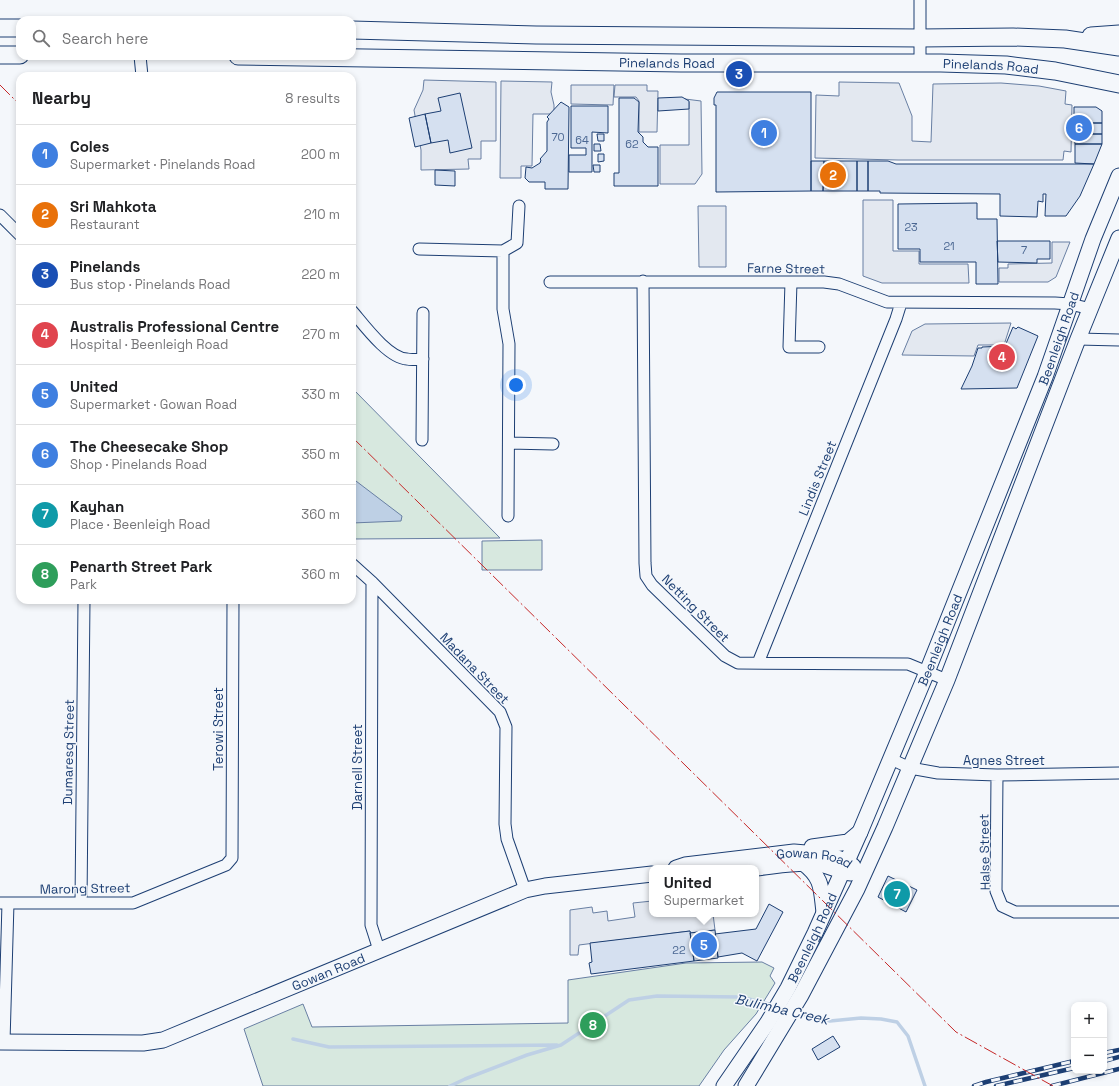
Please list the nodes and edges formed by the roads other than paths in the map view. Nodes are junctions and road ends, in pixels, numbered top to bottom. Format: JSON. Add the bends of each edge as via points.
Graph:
{"nodes":[{"id":1,"x":920,"y":0,"type":"edge"},
{"id":2,"x":0,"y":28,"type":"edge"},
{"id":3,"x":16,"y":28,"type":"edge"},
{"id":4,"x":356,"y":30,"type":"edge"},
{"id":5,"x":1119,"y":34,"type":"edge"},
{"id":6,"x":920,"y":38,"type":"junction"},
{"id":7,"x":1065,"y":39,"type":"junction"},
{"id":8,"x":1119,"y":47,"type":"edge"},
{"id":9,"x":0,"y":55,"type":"edge"},
{"id":10,"x":16,"y":55,"type":"edge"},
{"id":11,"x":356,"y":58,"type":"edge"},
{"id":12,"x":140,"y":60,"type":"edge"},
{"id":13,"x":920,"y":63,"type":"junction"},
{"id":14,"x":142,"y":72,"type":"edge"},
{"id":15,"x":1100,"y":80,"type":"junction"},
{"id":16,"x":1119,"y":84,"type":"edge"},
{"id":17,"x":1119,"y":92,"type":"edge"},
{"id":18,"x":1119,"y":176,"type":"edge"},
{"id":19,"x":519,"y":206,"type":"dead end"},
{"id":20,"x":0,"y":214,"type":"edge"},
{"id":21,"x":16,"y":231,"type":"edge"},
{"id":22,"x":1119,"y":238,"type":"edge"},
{"id":23,"x":419,"y":249,"type":"dead end"},
{"id":24,"x":503,"y":251,"type":"junction"},
{"id":25,"x":550,"y":282,"type":"dead end"},
{"id":26,"x":643,"y":282,"type":"junction"},
{"id":27,"x":791,"y":282,"type":"junction"},
{"id":28,"x":901,"y":303,"type":"junction"},
{"id":29,"x":1070,"y":304,"type":"junction"},
{"id":30,"x":1091,"y":309,"type":"junction"},
{"id":31,"x":423,"y":313,"type":"dead end"},
{"id":32,"x":356,"y":316,"type":"edge"},
{"id":33,"x":1078,"y":340,"type":"junction"},
{"id":34,"x":1119,"y":340,"type":"edge"},
{"id":35,"x":819,"y":347,"type":"dead end"},
{"id":36,"x":422,"y":359,"type":"junction"},
{"id":37,"x":422,"y":440,"type":"dead end"},
{"id":38,"x":509,"y":444,"type":"junction"},
{"id":39,"x":553,"y":444,"type":"dead end"},
{"id":40,"x":508,"y":516,"type":"dead end"},
{"id":41,"x":356,"y":568,"type":"edge"},
{"id":42,"x":372,"y":582,"type":"junction"},
{"id":43,"x":84,"y":604,"type":"edge"},
{"id":44,"x":233,"y":604,"type":"edge"},
{"id":45,"x":758,"y":663,"type":"junction"},
{"id":46,"x":927,"y":672,"type":"junction"},
{"id":47,"x":947,"y":680,"type":"junction"},
{"id":48,"x":891,"y":760,"type":"junction"},
{"id":49,"x":910,"y":768,"type":"junction"},
{"id":50,"x":1119,"y":773,"type":"edge"},
{"id":51,"x":997,"y":775,"type":"junction"},
{"id":52,"x":860,"y":832,"type":"junction"},
{"id":53,"x":232,"y":858,"type":"joint"},
{"id":54,"x":798,"y":858,"type":"junction"},
{"id":55,"x":685,"y":865,"type":"edge"},
{"id":56,"x":759,"y":867,"type":"edge"},
{"id":57,"x":844,"y":867,"type":"junction"},
{"id":58,"x":649,"y":874,"type":"edge"},
{"id":59,"x":864,"y":874,"type":"junction"},
{"id":60,"x":525,"y":890,"type":"junction"},
{"id":61,"x":4,"y":903,"type":"edge"},
{"id":62,"x":81,"y":903,"type":"junction"},
{"id":63,"x":824,"y":912,"type":"junction"},
{"id":64,"x":1119,"y":912,"type":"edge"},
{"id":65,"x":379,"y":950,"type":"junction"},
{"id":66,"x":2,"y":1042,"type":"edge"},
{"id":67,"x":724,"y":1086,"type":"edge"},
{"id":68,"x":746,"y":1086,"type":"edge"}],
"edges":[{"from":1,"to":6,"type":"street"},
{"from":2,"to":3,"type":"main road"},
{"from":4,"to":6,"type":"main road","name":"Pinelands Road"},
{"from":5,"to":7,"type":"main road"},
{"from":6,"to":7,"type":"main road","name":"Pinelands Road"},
{"from":6,"to":13,"type":"street"},
{"from":7,"to":8,"type":"main road","name":"Pinelands Road"},
{"from":9,"to":10,"type":"main road"},
{"from":11,"to":13,"type":"main road","name":"Pinelands Road","via":[[680,63]]},
{"from":12,"to":14,"type":"street"},
{"from":13,"to":15,"type":"main road","name":"Pinelands Road","via":[[1006,65]]},
{"from":15,"to":16,"type":"main road","name":"Pinelands Road"},
{"from":15,"to":17,"type":"main road"},
{"from":18,"to":29,"type":"main road","name":"Beenleigh Road"},
{"from":19,"to":24,"type":"street","via":[[517,243]]},
{"from":20,"to":21,"type":"street"},
{"from":22,"to":30,"type":"main road","name":"Beenleigh Road"},
{"from":23,"to":24,"type":"street"},
{"from":24,"to":38,"type":"street","via":[[503,309],[509,344]]},
{"from":25,"to":26,"type":"street","name":"Farne Street"},
{"from":26,"to":27,"type":"street","name":"Farne Street"},
{"from":26,"to":45,"type":"street","name":"Netting Street","via":[[646,576],[652,585],[725,656],[738,663]]},
{"from":27,"to":28,"type":"street","name":"Farne Street","via":[[839,284],[887,302]]},
{"from":27,"to":35,"type":"street","via":[[790,346]]},
{"from":28,"to":29,"type":"street","name":"Farne Street"},
{"from":28,"to":45,"type":"street","name":"Lindis Street"},
{"from":29,"to":30,"type":"street","name":"Farne Street"},
{"from":29,"to":46,"type":"main road","name":"Beenleigh Road","via":[[1045,377]]},
{"from":30,"to":33,"type":"main road","name":"Beenleigh Road"},
{"from":31,"to":36,"type":"street"},
{"from":32,"to":36,"type":"street","via":[[393,354],[406,360]]},
{"from":33,"to":34,"type":"street"},
{"from":33,"to":47,"type":"main road","name":"Beenleigh Road"},
{"from":36,"to":37,"type":"street"},
{"from":38,"to":39,"type":"street"},
{"from":38,"to":40,"type":"street"},
{"from":41,"to":42,"type":"street","name":"Madana Street"},
{"from":42,"to":60,"type":"street","name":"Madana Street","via":[[500,712],[506,727],[507,839]]},
{"from":42,"to":65,"type":"street","name":"Darnell Street","via":[[370,925]]},
{"from":43,"to":62,"type":"street","name":"Dumaresq Street"},
{"from":44,"to":53,"type":"street","name":"Terowi Street"},
{"from":45,"to":46,"type":"street","name":"Netting Street","via":[[908,664]]},
{"from":46,"to":47,"type":"street","name":"Netting Street"},
{"from":46,"to":48,"type":"main road","name":"Beenleigh Road"},
{"from":47,"to":49,"type":"main road","name":"Beenleigh Road"},
{"from":48,"to":49,"type":"street","name":"Agnes Street"},
{"from":48,"to":52,"type":"main road","name":"Beenleigh Road"},
{"from":49,"to":51,"type":"street","name":"Agnes Street","via":[[938,773]]},
{"from":49,"to":59,"type":"main road","name":"Beenleigh Road"},
{"from":50,"to":51,"type":"street","name":"Agnes Street"},
{"from":51,"to":64,"type":"street","name":"Halse Street","via":[[996,891],[1002,906],[1015,912]]},
{"from":52,"to":54,"type":"main road","via":[[848,842],[808,847]]},
{"from":52,"to":57,"type":"main road","name":"Beenleigh Road"},
{"from":53,"to":62,"type":"street","name":"Marong Street","via":[[226,865],[133,903]]},
{"from":54,"to":55,"type":"main road","name":"Gowan Road"},
{"from":54,"to":56,"type":"main road","name":"Gowan Road"},
{"from":54,"to":57,"type":"main road","name":"Gowan Road","via":[[822,854]]},
{"from":54,"to":63,"type":"main road","via":[[818,879]]},
{"from":57,"to":59,"type":"main road","name":"Gowan Road"},
{"from":57,"to":63,"type":"main road","name":"Beenleigh Road"},
{"from":58,"to":60,"type":"main road","name":"Gowan Road"},
{"from":59,"to":68,"type":"main road","name":"Beenleigh Road","via":[[801,995]]},
{"from":60,"to":65,"type":"main road","name":"Gowan Road"},
{"from":61,"to":62,"type":"street","name":"Marong Street"},
{"from":61,"to":66,"type":"street"},
{"from":63,"to":67,"type":"main road","name":"Beenleigh Road","via":[[788,988]]},
{"from":65,"to":66,"type":"main road","name":"Gowan Road","via":[[163,1040],[143,1043]]}]}
